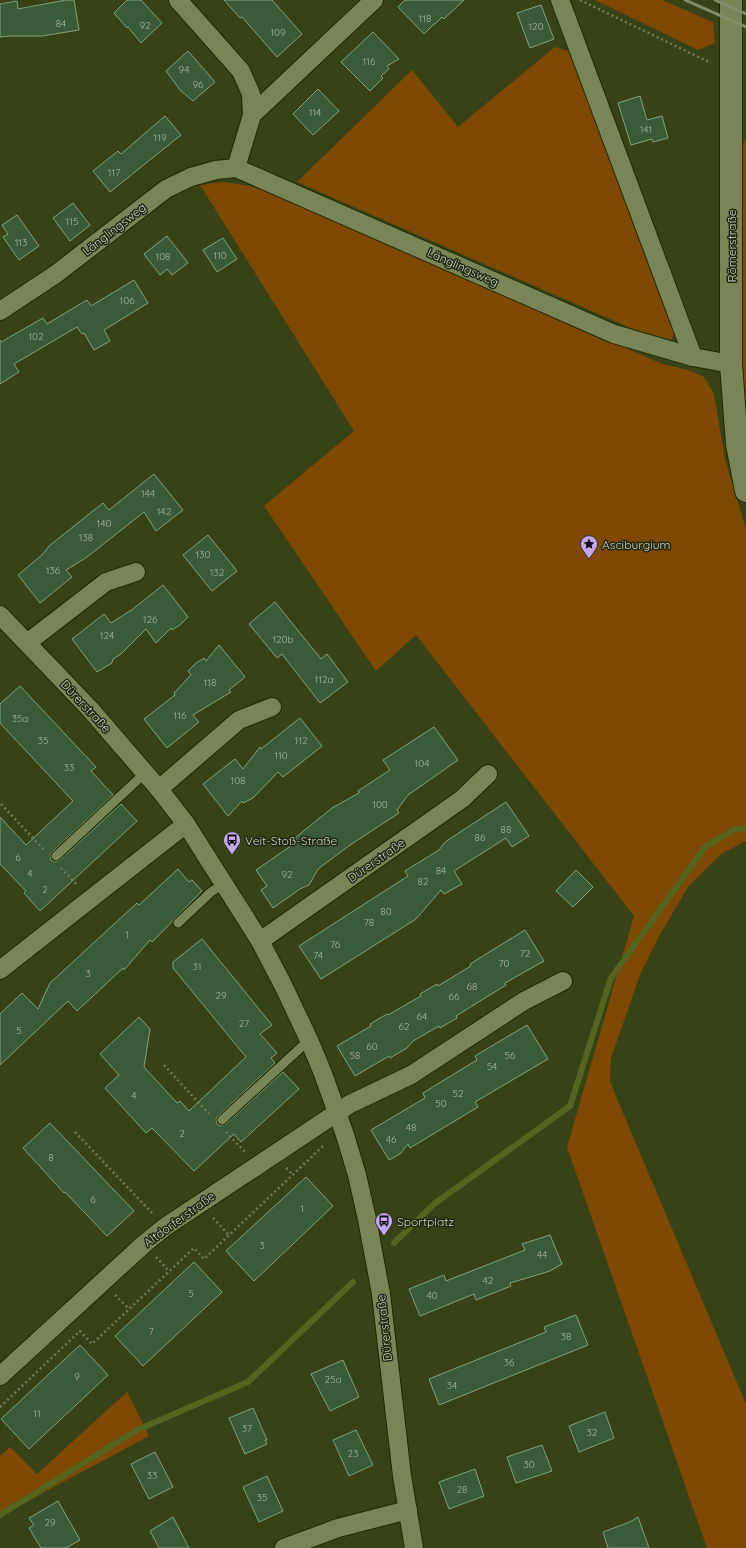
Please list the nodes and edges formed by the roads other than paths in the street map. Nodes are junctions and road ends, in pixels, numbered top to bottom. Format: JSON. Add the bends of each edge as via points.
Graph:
{"nodes":[{"id":1,"x":178,"y":0,"type":"edge"},
{"id":2,"x":374,"y":0,"type":"edge"},
{"id":3,"x":560,"y":0,"type":"edge"},
{"id":4,"x":731,"y":0,"type":"edge"},
{"id":5,"x":252,"y":115,"type":"junction"},
{"id":6,"x":236,"y":168,"type":"junction"},
{"id":7,"x":0,"y":311,"type":"edge"},
{"id":8,"x":693,"y":357,"type":"junction"},
{"id":9,"x":731,"y":364,"type":"junction"},
{"id":10,"x":746,"y":491,"type":"edge"},
{"id":11,"x":136,"y":572,"type":"dead end"},
{"id":12,"x":0,"y":615,"type":"edge"},
{"id":13,"x":27,"y":644,"type":"junction"},
{"id":14,"x":272,"y":707,"type":"dead end"},
{"id":15,"x":145,"y":773,"type":"junction"},
{"id":16,"x":488,"y":774,"type":"dead end"},
{"id":17,"x":159,"y":789,"type":"junction"},
{"id":18,"x":186,"y":824,"type":"junction"},
{"id":19,"x":56,"y":856,"type":"dead end"},
{"id":20,"x":225,"y":883,"type":"junction"},
{"id":21,"x":178,"y":923,"type":"dead end"},
{"id":22,"x":260,"y":941,"type":"junction"},
{"id":23,"x":0,"y":970,"type":"edge"},
{"id":24,"x":563,"y":981,"type":"dead end"},
{"id":25,"x":309,"y":1040,"type":"junction"},
{"id":26,"x":337,"y":1112,"type":"junction"},
{"id":27,"x":222,"y":1120,"type":"dead end"},
{"id":28,"x":0,"y":1376,"type":"edge"},
{"id":29,"x":408,"y":1510,"type":"junction"},
{"id":30,"x":284,"y":1548,"type":"edge"},
{"id":31,"x":414,"y":1548,"type":"edge"}],
"edges":[{"from":1,"to":5,"type":"street","via":[[241,71],[251,94]]},
{"from":2,"to":5,"type":"street"},
{"from":3,"to":8,"type":"street"},
{"from":4,"to":9,"type":"street","name":"Römerstraße"},
{"from":5,"to":6,"type":"street"},
{"from":6,"to":7,"type":"street","name":"Länglingsweg","via":[[191,177],[166,189],[56,274]]},
{"from":6,"to":8,"type":"street","name":"Länglingsweg","via":[[614,334]]},
{"from":8,"to":9,"type":"street","name":"Länglingsweg"},
{"from":9,"to":10,"type":"street","name":"Römerstraße","via":[[737,444]]},
{"from":11,"to":13,"type":"street","via":[[106,582]]},
{"from":12,"to":13,"type":"street","name":"Dürerstraße"},
{"from":13,"to":15,"type":"street","name":"Dürerstraße","via":[[90,709]]},
{"from":14,"to":17,"type":"street","via":[[239,720]]},
{"from":15,"to":17,"type":"street","name":"Dürerstraße"},
{"from":15,"to":19,"type":"lane"},
{"from":16,"to":22,"type":"street","name":"Dürerstraße","via":[[462,799]]},
{"from":17,"to":18,"type":"street","name":"Dürerstraße"},
{"from":18,"to":20,"type":"street","name":"Dürerstraße"},
{"from":18,"to":23,"type":"street"},
{"from":20,"to":21,"type":"lane","via":[[211,892]]},
{"from":20,"to":22,"type":"street","name":"Dürerstraße"},
{"from":22,"to":25,"type":"street","name":"Dürerstraße"},
{"from":24,"to":26,"type":"street","via":[[524,1001],[411,1075]]},
{"from":25,"to":26,"type":"street","name":"Dürerstraße"},
{"from":25,"to":27,"type":"lane"},
{"from":26,"to":28,"type":"street","name":"Altdorferstraße","via":[[165,1227],[61,1313]]},
{"from":26,"to":29,"type":"street","name":"Dürerstraße","via":[[357,1175],[381,1294]]},
{"from":29,"to":30,"type":"street","via":[[338,1528]]},
{"from":29,"to":31,"type":"street","name":"Dürerstraße"}]}
